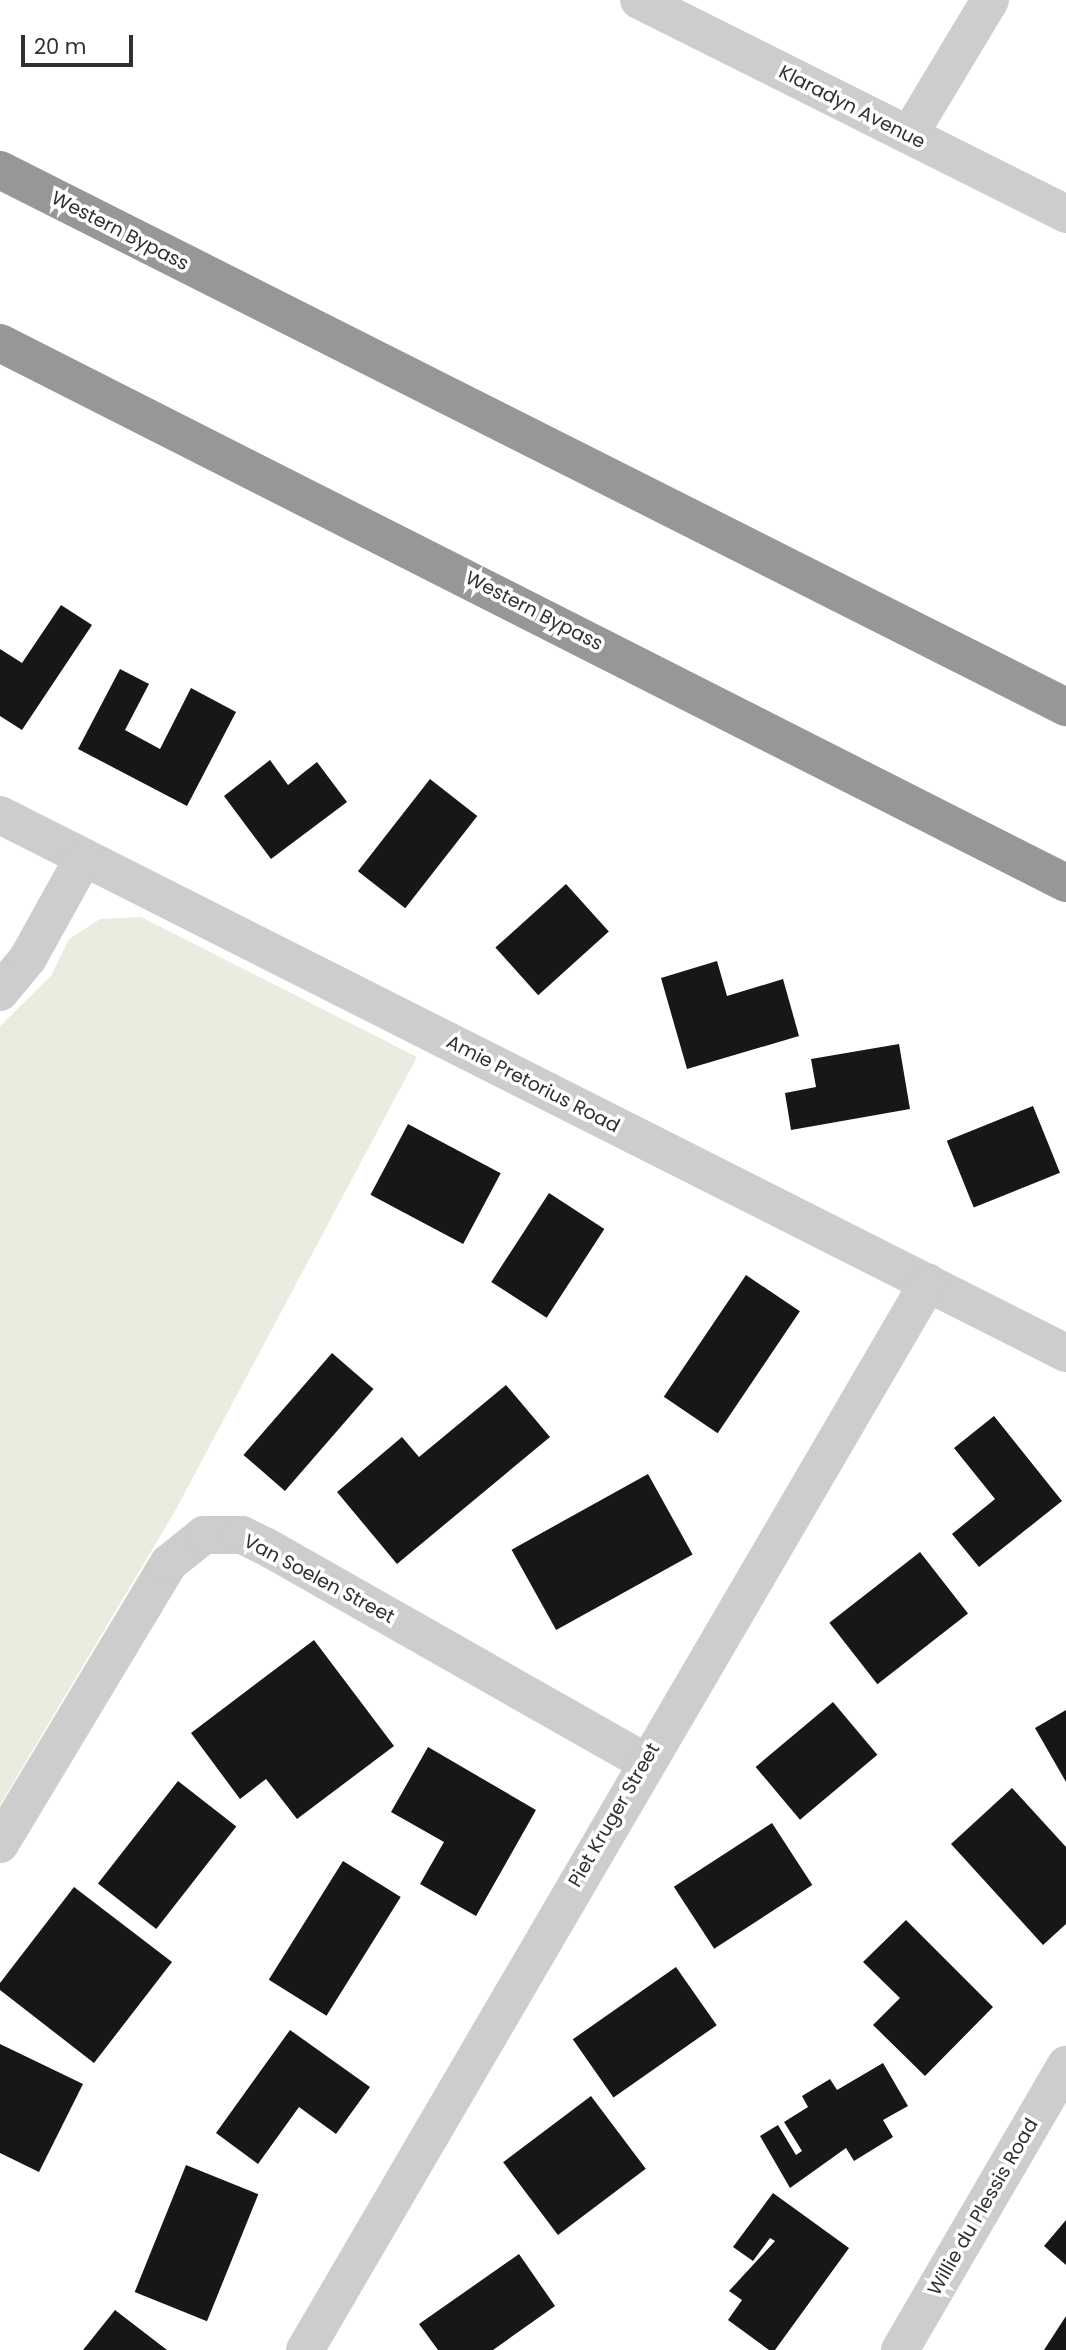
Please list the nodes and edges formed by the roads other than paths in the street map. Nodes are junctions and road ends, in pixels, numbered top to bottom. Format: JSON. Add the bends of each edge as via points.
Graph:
{"nodes":[{"id":1,"x":639,"y":0,"type":"edge"},
{"id":2,"x":990,"y":0,"type":"edge"},
{"id":3,"x":909,"y":135,"type":"junction"},
{"id":4,"x":0,"y":170,"type":"edge"},
{"id":5,"x":1066,"y":214,"type":"edge"},
{"id":6,"x":0,"y":343,"type":"edge"},
{"id":7,"x":1066,"y":707,"type":"edge"},
{"id":8,"x":0,"y":815,"type":"edge"},
{"id":9,"x":84,"y":857,"type":"junction"},
{"id":10,"x":1066,"y":883,"type":"edge"},
{"id":11,"x":0,"y":992,"type":"edge"},
{"id":12,"x":928,"y":1283,"type":"junction"},
{"id":13,"x":1066,"y":1353,"type":"edge"},
{"id":14,"x":645,"y":1762,"type":"junction"},
{"id":15,"x":0,"y":1844,"type":"edge"},
{"id":16,"x":1066,"y":2065,"type":"edge"},
{"id":17,"x":304,"y":2350,"type":"edge"},
{"id":18,"x":900,"y":2350,"type":"edge"}],
"edges":[{"from":1,"to":3,"type":"street","name":"Klaradyn Avenue"},
{"from":2,"to":3,"type":"street"},
{"from":3,"to":5,"type":"street","name":"Klaradyn Avenue"},
{"from":4,"to":7,"type":"highway","name":"Western Bypass"},
{"from":6,"to":10,"type":"highway","name":"Western Bypass"},
{"from":8,"to":9,"type":"street","name":"Amie Pretorius Road"},
{"from":9,"to":11,"type":"street","via":[[27,958]]},
{"from":9,"to":12,"type":"street","name":"Amie Pretorius Road"},
{"from":12,"to":13,"type":"street","name":"Amie Pretorius Road"},
{"from":12,"to":14,"type":"street","name":"Piet Kruger Street"},
{"from":14,"to":15,"type":"street","name":"Van Soelen Street","via":[[265,1546],[242,1535],[204,1535],[169,1563]]},
{"from":14,"to":17,"type":"street","name":"Piet Kruger Street"},
{"from":16,"to":18,"type":"street","name":"Willie du Plessis Road"}]}
